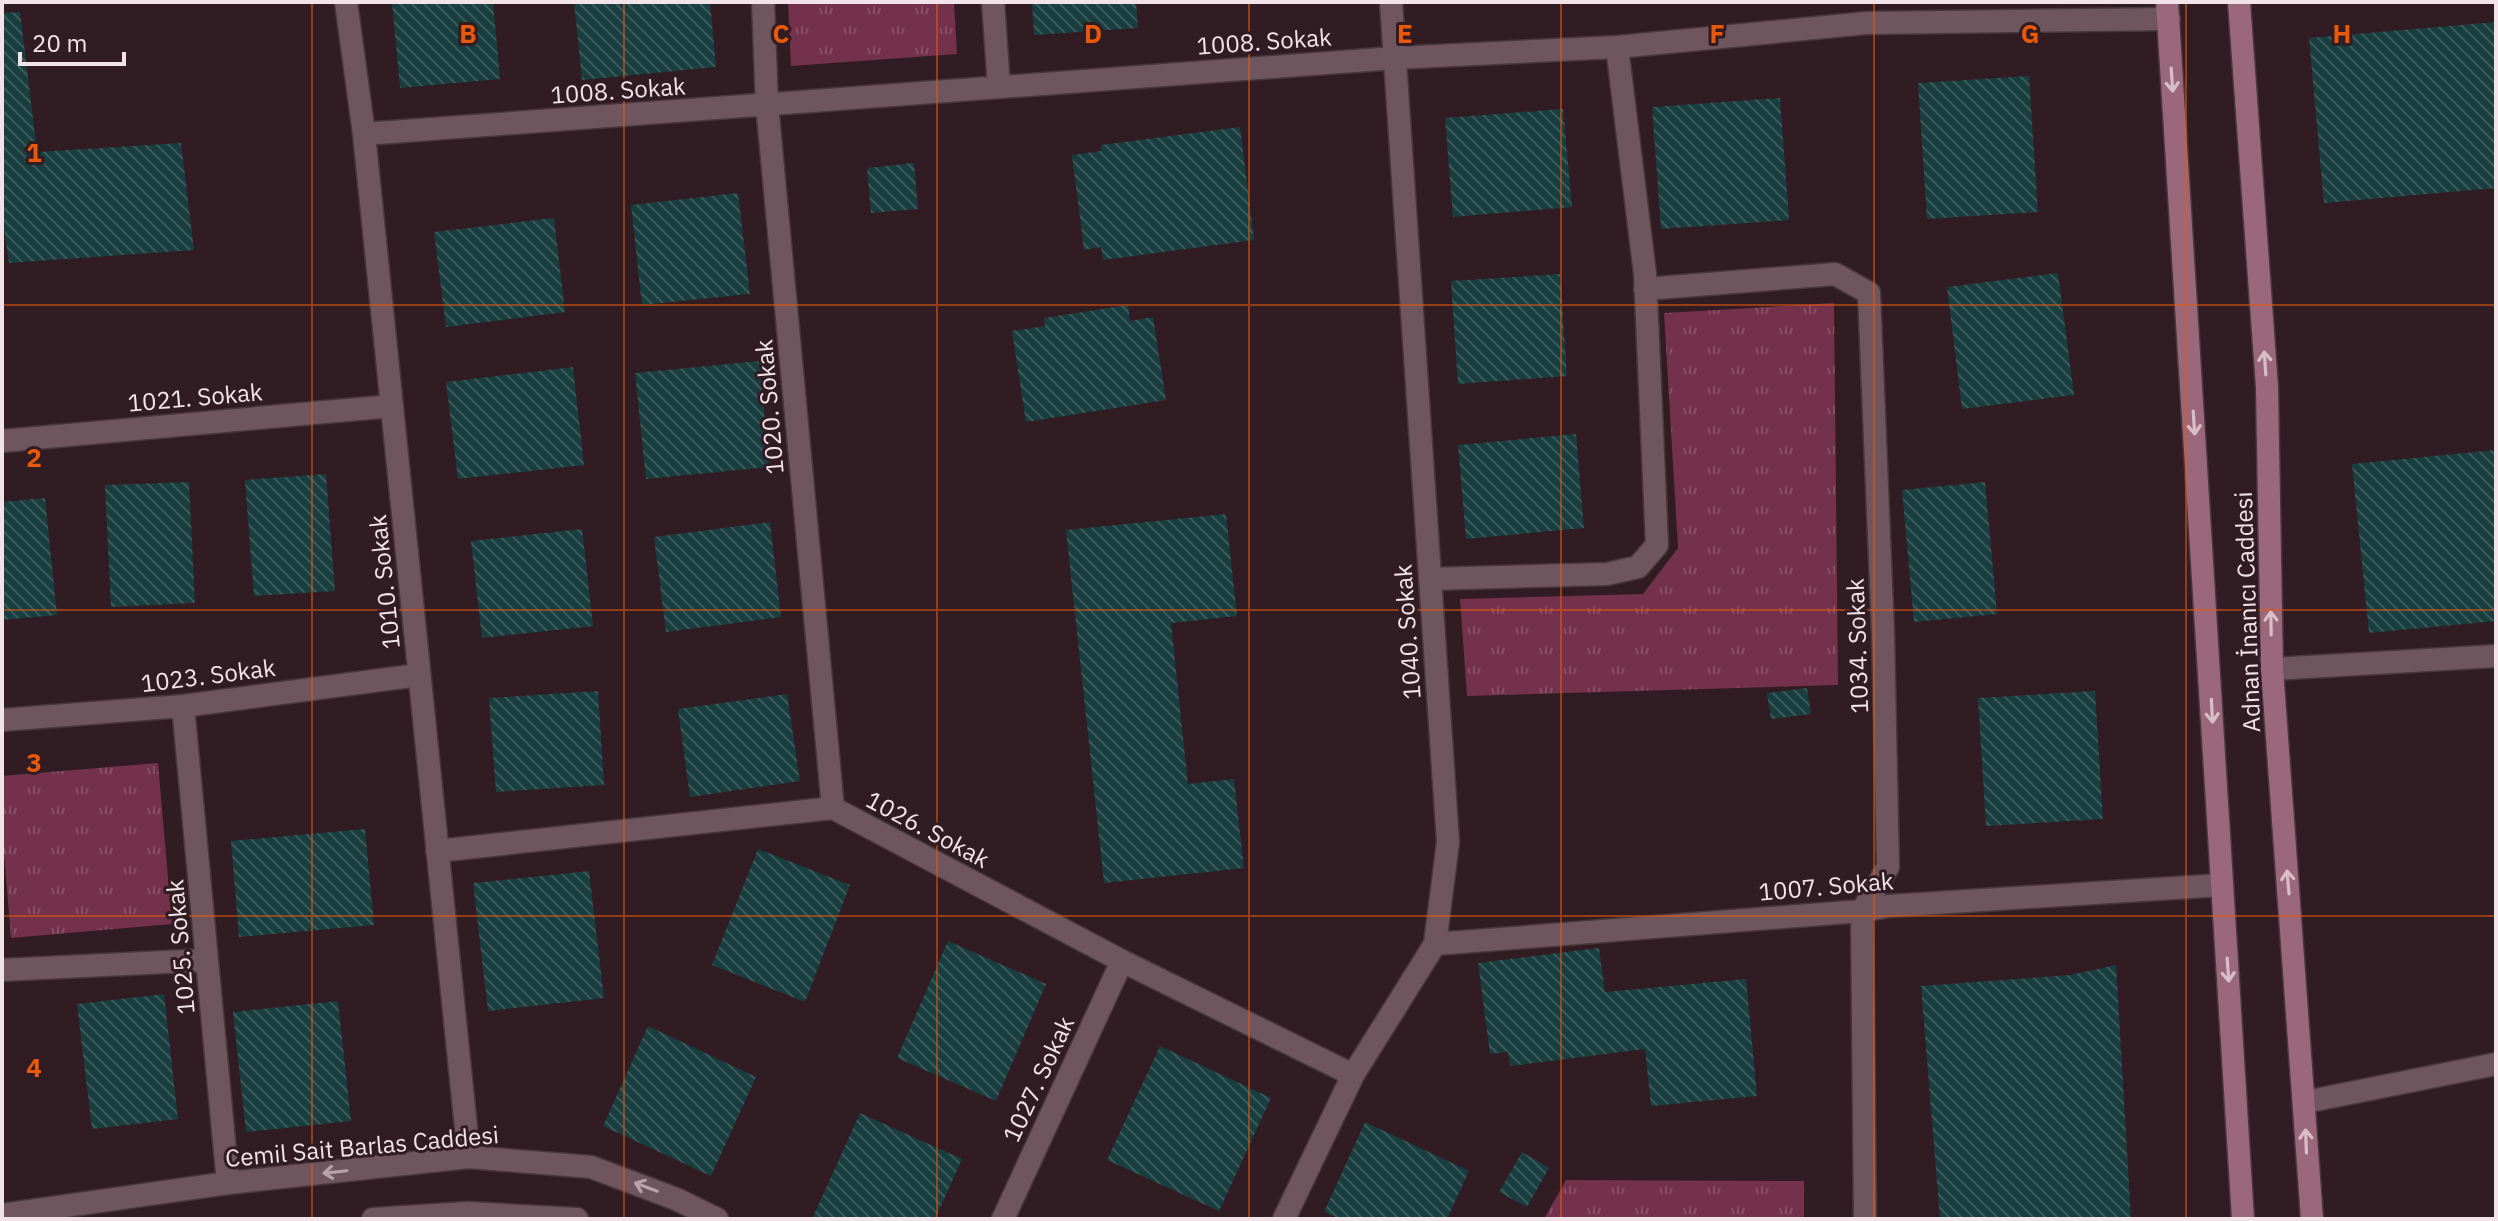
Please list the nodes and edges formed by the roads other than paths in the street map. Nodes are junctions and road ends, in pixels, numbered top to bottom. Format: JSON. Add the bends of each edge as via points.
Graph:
{"nodes":[{"id":1,"x":346,"y":2,"type":"edge"},
{"id":2,"x":763,"y":2,"type":"edge"},
{"id":3,"x":993,"y":2,"type":"edge"},
{"id":4,"x":1391,"y":2,"type":"edge"},
{"id":5,"x":2239,"y":2,"type":"edge"},
{"id":6,"x":2168,"y":11,"type":"edge"},
{"id":7,"x":1866,"y":13,"type":"edge"},
{"id":8,"x":1617,"y":47,"type":"junction"},
{"id":9,"x":1395,"y":58,"type":"junction"},
{"id":10,"x":999,"y":87,"type":"junction"},
{"id":11,"x":767,"y":105,"type":"junction"},
{"id":12,"x":364,"y":134,"type":"junction"},
{"id":13,"x":1645,"y":289,"type":"junction"},
{"id":14,"x":392,"y":406,"type":"junction"},
{"id":15,"x":2,"y":441,"type":"edge"},
{"id":16,"x":1430,"y":579,"type":"junction"},
{"id":17,"x":2496,"y":656,"type":"edge"},
{"id":18,"x":2272,"y":669,"type":"junction"},
{"id":19,"x":419,"y":675,"type":"junction"},
{"id":20,"x":183,"y":706,"type":"junction"},
{"id":21,"x":2,"y":720,"type":"edge"},
{"id":22,"x":833,"y":808,"type":"junction"},
{"id":23,"x":437,"y":851,"type":"junction"},
{"id":24,"x":2222,"y":885,"type":"junction"},
{"id":25,"x":1862,"y":911,"type":"junction"},
{"id":26,"x":1435,"y":944,"type":"junction"},
{"id":27,"x":207,"y":960,"type":"junction"},
{"id":28,"x":1122,"y":961,"type":"junction"},
{"id":29,"x":2,"y":970,"type":"edge"},
{"id":30,"x":2496,"y":1064,"type":"edge"},
{"id":31,"x":1353,"y":1075,"type":"junction"},
{"id":32,"x":2305,"y":1102,"type":"junction"},
{"id":33,"x":469,"y":1157,"type":"junction"},
{"id":34,"x":228,"y":1183,"type":"junction"},
{"id":35,"x":2,"y":1215,"type":"edge"},
{"id":36,"x":466,"y":1216,"type":"edge"},
{"id":37,"x":373,"y":1219,"type":"edge"},
{"id":38,"x":577,"y":1219,"type":"edge"},
{"id":39,"x":717,"y":1219,"type":"edge"},
{"id":40,"x":1003,"y":1219,"type":"edge"},
{"id":41,"x":1284,"y":1219,"type":"edge"},
{"id":42,"x":1865,"y":1219,"type":"edge"},
{"id":43,"x":2243,"y":1219,"type":"edge"},
{"id":44,"x":2312,"y":1219,"type":"edge"}],
"edges":[{"from":1,"to":12,"type":"street","name":"1010. Sokak"},
{"from":2,"to":11,"type":"street","name":"1020. Sokak"},
{"from":3,"to":10,"type":"street"},
{"from":4,"to":9,"type":"street","name":"1040. Sokak"},
{"from":18,"to":5,"type":"main road","name":"Adnan İnanıcı Caddesi","one_way":true,"via":[[2267,387]]},
{"from":6,"to":7,"type":"street","name":"1008. Sokak"},
{"from":6,"to":24,"type":"main road","name":"Adnan İnanıcı Caddesi","one_way":true},
{"from":7,"to":8,"type":"street","name":"1008. Sokak"},
{"from":8,"to":9,"type":"street","name":"1008. Sokak"},
{"from":8,"to":13,"type":"street"},
{"from":9,"to":10,"type":"street","name":"1008. Sokak"},
{"from":9,"to":16,"type":"street","name":"1040. Sokak"},
{"from":10,"to":11,"type":"street","name":"1008. Sokak"},
{"from":11,"to":12,"type":"street","name":"1008. Sokak"},
{"from":11,"to":22,"type":"street","name":"1020. Sokak"},
{"from":12,"to":14,"type":"street","name":"1010. Sokak"},
{"from":13,"to":16,"type":"street","via":[[1657,545],[1638,567],[1607,574]]},
{"from":13,"to":25,"type":"street","name":"1034. Sokak","via":[[1835,274],[1869,293],[1888,867]]},
{"from":14,"to":15,"type":"street","name":"1021. Sokak"},
{"from":14,"to":19,"type":"street","name":"1010. Sokak"},
{"from":16,"to":26,"type":"street","name":"1040. Sokak","via":[[1448,842]]},
{"from":17,"to":18,"type":"street"},
{"from":32,"to":18,"type":"main road","name":"Adnan İnanıcı Caddesi","one_way":true},
{"from":19,"to":20,"type":"street","name":"1023. Sokak"},
{"from":19,"to":23,"type":"street","name":"1010. Sokak"},
{"from":20,"to":21,"type":"street","name":"1023. Sokak"},
{"from":20,"to":27,"type":"street","name":"1025. Sokak"},
{"from":22,"to":23,"type":"street","name":"1026. Sokak"},
{"from":22,"to":28,"type":"street","name":"1026. Sokak"},
{"from":23,"to":33,"type":"street","name":"1010. Sokak"},
{"from":24,"to":25,"type":"street","name":"1007. Sokak"},
{"from":24,"to":43,"type":"main road","name":"Adnan İnanıcı Caddesi","one_way":true},
{"from":25,"to":26,"type":"street","name":"1007. Sokak"},
{"from":25,"to":42,"type":"street"},
{"from":26,"to":31,"type":"street","name":"1040. Sokak"},
{"from":27,"to":29,"type":"street"},
{"from":27,"to":34,"type":"street","name":"1025. Sokak"},
{"from":28,"to":31,"type":"street","name":"1026. Sokak"},
{"from":28,"to":40,"type":"street","name":"1027. Sokak"},
{"from":30,"to":32,"type":"street"},
{"from":31,"to":41,"type":"street","name":"1040. Sokak"},
{"from":44,"to":32,"type":"main road","name":"Adnan İnanıcı Caddesi","one_way":true},
{"from":33,"to":34,"type":"street","name":"Cemil Sait Barlas Caddesi","one_way":true},
{"from":39,"to":33,"type":"street","name":"Cemil Sait Barlas Caddesi","one_way":true,"via":[[591,1167]]},
{"from":34,"to":35,"type":"street","name":"Cemil Sait Barlas Caddesi"},
{"from":36,"to":37,"type":"street"},
{"from":36,"to":38,"type":"street"}]}
